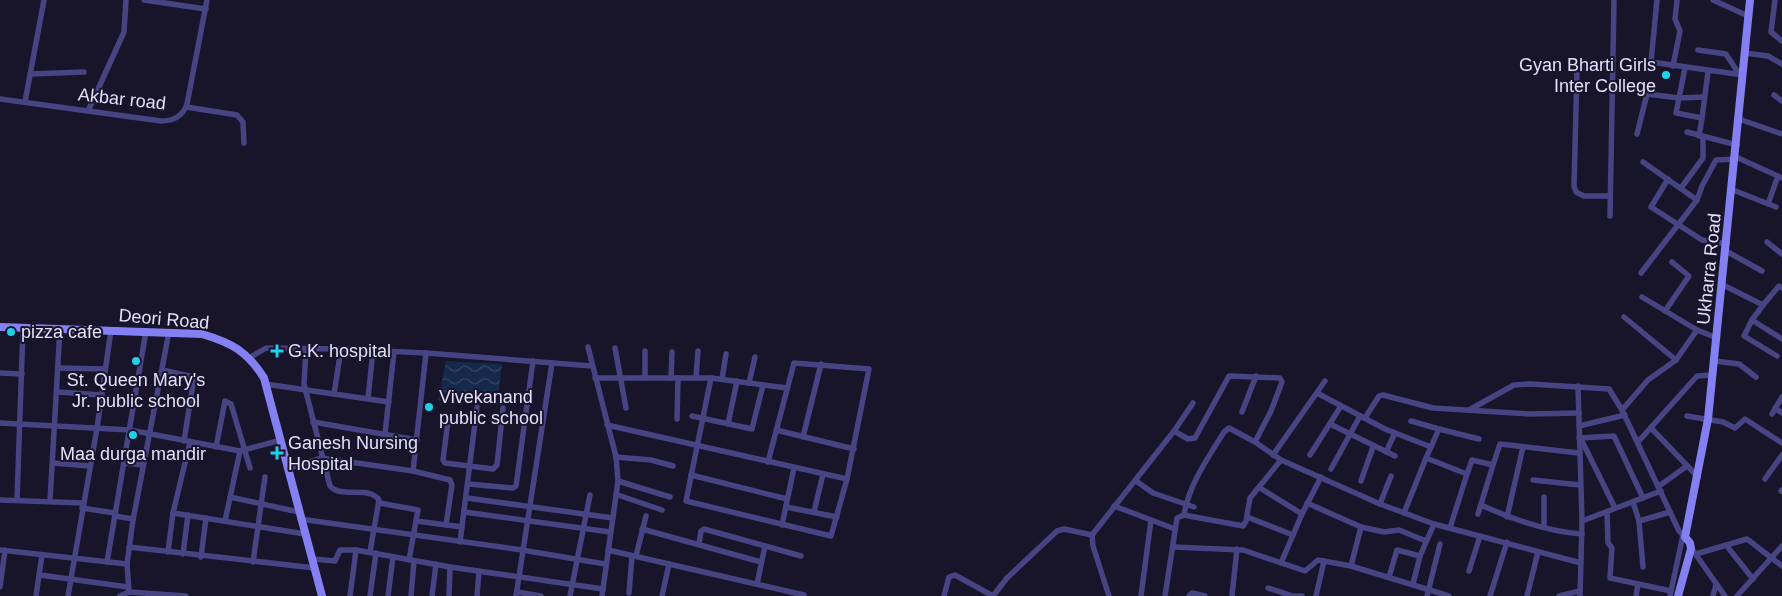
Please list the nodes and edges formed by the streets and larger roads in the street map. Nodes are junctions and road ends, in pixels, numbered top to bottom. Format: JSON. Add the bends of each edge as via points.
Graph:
{"nodes":[{"id":1,"x":44,"y":0,"type":"edge"},
{"id":2,"x":126,"y":0,"type":"edge"},
{"id":3,"x":144,"y":0,"type":"edge"},
{"id":4,"x":207,"y":0,"type":"edge"},
{"id":5,"x":1614,"y":0,"type":"edge"},
{"id":6,"x":1657,"y":0,"type":"edge"},
{"id":7,"x":1678,"y":0,"type":"edge"},
{"id":8,"x":1713,"y":0,"type":"edge"},
{"id":9,"x":1750,"y":0,"type":"edge"},
{"id":10,"x":1775,"y":0,"type":"edge"},
{"id":11,"x":206,"y":9,"type":"junction"},
{"id":12,"x":1748,"y":16,"type":"junction"},
{"id":13,"x":1782,"y":41,"type":"edge"},
{"id":14,"x":1698,"y":50,"type":"dead end"},
{"id":15,"x":1745,"y":53,"type":"junction"},
{"id":16,"x":1781,"y":62,"type":"edge"},
{"id":17,"x":1673,"y":66,"type":"junction"},
{"id":18,"x":1612,"y":67,"type":"junction"},
{"id":19,"x":1685,"y":68,"type":"junction"},
{"id":20,"x":84,"y":72,"type":"dead end"},
{"id":21,"x":1708,"y":72,"type":"junction"},
{"id":22,"x":30,"y":74,"type":"junction"},
{"id":23,"x":1741,"y":74,"type":"junction"},
{"id":24,"x":1774,"y":95,"type":"dead end"},
{"id":25,"x":1704,"y":97,"type":"junction"},
{"id":26,"x":1679,"y":98,"type":"junction"},
{"id":27,"x":0,"y":99,"type":"edge"},
{"id":28,"x":1782,"y":101,"type":"edge"},
{"id":29,"x":25,"y":102,"type":"junction"},
{"id":30,"x":186,"y":107,"type":"junction"},
{"id":31,"x":88,"y":111,"type":"junction"},
{"id":32,"x":1702,"y":118,"type":"junction"},
{"id":33,"x":1739,"y":120,"type":"junction"},
{"id":34,"x":1687,"y":132,"type":"dead end"},
{"id":35,"x":1637,"y":134,"type":"dead end"},
{"id":36,"x":1782,"y":134,"type":"edge"},
{"id":37,"x":1701,"y":136,"type":"junction"},
{"id":38,"x":244,"y":143,"type":"dead end"},
{"id":39,"x":1737,"y":145,"type":"junction"},
{"id":40,"x":1736,"y":158,"type":"junction"},
{"id":41,"x":1642,"y":162,"type":"dead end"},
{"id":42,"x":1780,"y":177,"type":"edge"},
{"id":43,"x":1668,"y":179,"type":"junction"},
{"id":44,"x":1681,"y":188,"type":"junction"},
{"id":45,"x":1733,"y":190,"type":"junction"},
{"id":46,"x":1610,"y":196,"type":"junction"},
{"id":47,"x":1697,"y":200,"type":"junction"},
{"id":48,"x":1768,"y":204,"type":"junction"},
{"id":49,"x":1776,"y":207,"type":"dead end"},
{"id":50,"x":1610,"y":216,"type":"dead end"},
{"id":51,"x":1677,"y":225,"type":"junction"},
{"id":52,"x":1767,"y":242,"type":"dead end"},
{"id":53,"x":1727,"y":248,"type":"junction"},
{"id":54,"x":1782,"y":254,"type":"edge"},
{"id":55,"x":1672,"y":262,"type":"dead end"},
{"id":56,"x":1762,"y":271,"type":"dead end"},
{"id":57,"x":1641,"y":273,"type":"dead end"},
{"id":58,"x":1723,"y":285,"type":"junction"},
{"id":59,"x":1781,"y":285,"type":"edge"},
{"id":60,"x":1642,"y":297,"type":"dead end"},
{"id":61,"x":1763,"y":306,"type":"junction"},
{"id":62,"x":1665,"y":311,"type":"junction"},
{"id":63,"x":1624,"y":317,"type":"dead end"},
{"id":64,"x":1752,"y":320,"type":"junction"},
{"id":65,"x":0,"y":327,"type":"edge"},
{"id":66,"x":23,"y":328,"type":"junction"},
{"id":67,"x":60,"y":328,"type":"junction"},
{"id":68,"x":111,"y":330,"type":"junction"},
{"id":69,"x":1697,"y":330,"type":"junction"},
{"id":70,"x":146,"y":332,"type":"junction"},
{"id":71,"x":168,"y":332,"type":"junction"},
{"id":72,"x":1717,"y":338,"type":"junction"},
{"id":73,"x":1782,"y":339,"type":"edge"},
{"id":74,"x":588,"y":347,"type":"dead end"},
{"id":75,"x":615,"y":348,"type":"dead end"},
{"id":76,"x":306,"y":349,"type":"junction"},
{"id":77,"x":341,"y":349,"type":"junction"},
{"id":78,"x":698,"y":350,"type":"dead end"},
{"id":79,"x":373,"y":351,"type":"junction"},
{"id":80,"x":645,"y":351,"type":"dead end"},
{"id":81,"x":394,"y":352,"type":"junction"},
{"id":82,"x":672,"y":352,"type":"dead end"},
{"id":83,"x":426,"y":353,"type":"junction"},
{"id":84,"x":726,"y":354,"type":"dead end"},
{"id":85,"x":1777,"y":356,"type":"dead end"},
{"id":86,"x":755,"y":357,"type":"dead end"},
{"id":87,"x":250,"y":358,"type":"junction"},
{"id":88,"x":1676,"y":360,"type":"junction"},
{"id":89,"x":533,"y":361,"type":"junction"},
{"id":90,"x":1715,"y":361,"type":"junction"},
{"id":91,"x":552,"y":363,"type":"junction"},
{"id":92,"x":821,"y":364,"type":"junction"},
{"id":93,"x":592,"y":366,"type":"junction"},
{"id":94,"x":59,"y":368,"type":"junction"},
{"id":95,"x":105,"y":369,"type":"junction"},
{"id":96,"x":162,"y":370,"type":"junction"},
{"id":97,"x":0,"y":374,"type":"edge"},
{"id":98,"x":22,"y":374,"type":"junction"},
{"id":99,"x":1713,"y":375,"type":"junction"},
{"id":100,"x":1256,"y":376,"type":"junction"},
{"id":101,"x":1756,"y":377,"type":"dead end"},
{"id":102,"x":595,"y":378,"type":"junction"},
{"id":103,"x":621,"y":378,"type":"junction"},
{"id":104,"x":645,"y":378,"type":"junction"},
{"id":105,"x":671,"y":378,"type":"junction"},
{"id":106,"x":678,"y":378,"type":"junction"},
{"id":107,"x":696,"y":378,"type":"junction"},
{"id":108,"x":711,"y":378,"type":"junction"},
{"id":109,"x":722,"y":379,"type":"junction"},
{"id":110,"x":737,"y":381,"type":"junction"},
{"id":111,"x":1325,"y":381,"type":"dead end"},
{"id":112,"x":749,"y":383,"type":"junction"},
{"id":113,"x":265,"y":384,"type":"junction"},
{"id":114,"x":763,"y":385,"type":"junction"},
{"id":115,"x":1578,"y":386,"type":"junction"},
{"id":116,"x":787,"y":388,"type":"junction"},
{"id":117,"x":304,"y":389,"type":"junction"},
{"id":118,"x":58,"y":392,"type":"junction"},
{"id":119,"x":1317,"y":393,"type":"junction"},
{"id":120,"x":334,"y":394,"type":"junction"},
{"id":121,"x":102,"y":395,"type":"junction"},
{"id":122,"x":1782,"y":397,"type":"edge"},
{"id":123,"x":368,"y":398,"type":"junction"},
{"id":124,"x":389,"y":402,"type":"junction"},
{"id":125,"x":1193,"y":403,"type":"dead end"},
{"id":126,"x":1341,"y":406,"type":"junction"},
{"id":127,"x":478,"y":407,"type":"dead end"},
{"id":128,"x":503,"y":408,"type":"dead end"},
{"id":129,"x":626,"y":408,"type":"dead end"},
{"id":130,"x":1775,"y":408,"type":"junction"},
{"id":131,"x":1468,"y":410,"type":"junction"},
{"id":132,"x":1242,"y":412,"type":"dead end"},
{"id":133,"x":1579,"y":413,"type":"junction"},
{"id":134,"x":1624,"y":413,"type":"junction"},
{"id":135,"x":1782,"y":413,"type":"edge"},
{"id":136,"x":1772,"y":414,"type":"dead end"},
{"id":137,"x":692,"y":416,"type":"dead end"},
{"id":138,"x":1687,"y":416,"type":"dead end"},
{"id":139,"x":1363,"y":417,"type":"junction"},
{"id":140,"x":703,"y":418,"type":"junction"},
{"id":141,"x":677,"y":419,"type":"dead end"},
{"id":142,"x":1708,"y":419,"type":"junction"},
{"id":143,"x":448,"y":421,"type":"dead end"},
{"id":144,"x":1411,"y":421,"type":"dead end"},
{"id":145,"x":313,"y":422,"type":"junction"},
{"id":146,"x":0,"y":423,"type":"edge"},
{"id":147,"x":21,"y":424,"type":"junction"},
{"id":148,"x":728,"y":424,"type":"junction"},
{"id":149,"x":1330,"y":424,"type":"junction"},
{"id":150,"x":607,"y":425,"type":"junction"},
{"id":151,"x":55,"y":426,"type":"junction"},
{"id":152,"x":1579,"y":426,"type":"junction"},
{"id":153,"x":97,"y":428,"type":"junction"},
{"id":154,"x":1651,"y":428,"type":"junction"},
{"id":155,"x":1439,"y":429,"type":"junction"},
{"id":156,"x":130,"y":430,"type":"junction"},
{"id":157,"x":776,"y":430,"type":"junction"},
{"id":158,"x":1174,"y":432,"type":"junction"},
{"id":159,"x":150,"y":433,"type":"junction"},
{"id":160,"x":1395,"y":433,"type":"junction"},
{"id":161,"x":385,"y":434,"type":"junction"},
{"id":162,"x":1350,"y":436,"type":"junction"},
{"id":163,"x":803,"y":437,"type":"junction"},
{"id":164,"x":1580,"y":438,"type":"junction"},
{"id":165,"x":1479,"y":439,"type":"dead end"},
{"id":166,"x":280,"y":440,"type":"junction"},
{"id":167,"x":418,"y":440,"type":"junction"},
{"id":168,"x":187,"y":442,"type":"junction"},
{"id":169,"x":1255,"y":442,"type":"junction"},
{"id":170,"x":1638,"y":442,"type":"junction"},
{"id":171,"x":1782,"y":443,"type":"edge"},
{"id":172,"x":216,"y":446,"type":"junction"},
{"id":173,"x":698,"y":446,"type":"junction"},
{"id":174,"x":1374,"y":447,"type":"junction"},
{"id":175,"x":1431,"y":447,"type":"junction"},
{"id":176,"x":1522,"y":447,"type":"junction"},
{"id":177,"x":854,"y":449,"type":"junction"},
{"id":178,"x":243,"y":451,"type":"junction"},
{"id":179,"x":1386,"y":452,"type":"junction"},
{"id":180,"x":1579,"y":453,"type":"junction"},
{"id":181,"x":1273,"y":455,"type":"junction"},
{"id":182,"x":1310,"y":455,"type":"dead end"},
{"id":183,"x":1782,"y":455,"type":"edge"},
{"id":184,"x":1395,"y":456,"type":"dead end"},
{"id":185,"x":616,"y":457,"type":"junction"},
{"id":186,"x":322,"y":458,"type":"junction"},
{"id":187,"x":1426,"y":458,"type":"junction"},
{"id":188,"x":1282,"y":460,"type":"junction"},
{"id":189,"x":768,"y":462,"type":"junction"},
{"id":190,"x":52,"y":463,"type":"junction"},
{"id":191,"x":124,"y":463,"type":"junction"},
{"id":192,"x":1493,"y":464,"type":"junction"},
{"id":193,"x":143,"y":465,"type":"junction"},
{"id":194,"x":90,"y":466,"type":"junction"},
{"id":195,"x":471,"y":466,"type":"junction"},
{"id":196,"x":673,"y":466,"type":"dead end"},
{"id":197,"x":1687,"y":466,"type":"junction"},
{"id":198,"x":250,"y":468,"type":"dead end"},
{"id":199,"x":289,"y":468,"type":"junction"},
{"id":200,"x":794,"y":468,"type":"junction"},
{"id":201,"x":1332,"y":469,"type":"dead end"},
{"id":202,"x":413,"y":471,"type":"junction"},
{"id":203,"x":823,"y":474,"type":"junction"},
{"id":204,"x":1466,"y":474,"type":"junction"},
{"id":205,"x":691,"y":475,"type":"junction"},
{"id":206,"x":1392,"y":476,"type":"dead end"},
{"id":207,"x":265,"y":477,"type":"dead end"},
{"id":208,"x":1321,"y":477,"type":"junction"},
{"id":209,"x":1698,"y":477,"type":"junction"},
{"id":210,"x":847,"y":479,"type":"junction"},
{"id":211,"x":1765,"y":479,"type":"dead end"},
{"id":212,"x":1533,"y":480,"type":"dead end"},
{"id":213,"x":618,"y":481,"type":"junction"},
{"id":214,"x":1136,"y":481,"type":"junction"},
{"id":215,"x":1361,"y":481,"type":"dead end"},
{"id":216,"x":468,"y":484,"type":"junction"},
{"id":217,"x":1580,"y":485,"type":"junction"},
{"id":218,"x":1260,"y":488,"type":"junction"},
{"id":219,"x":1660,"y":489,"type":"junction"},
{"id":220,"x":590,"y":495,"type":"dead end"},
{"id":221,"x":618,"y":495,"type":"junction"},
{"id":222,"x":670,"y":496,"type":"dead end"},
{"id":223,"x":230,"y":497,"type":"junction"},
{"id":224,"x":1544,"y":497,"type":"dead end"},
{"id":225,"x":467,"y":498,"type":"junction"},
{"id":226,"x":1643,"y":498,"type":"junction"},
{"id":227,"x":0,"y":500,"type":"edge"},
{"id":228,"x":18,"y":500,"type":"junction"},
{"id":229,"x":787,"y":500,"type":"junction"},
{"id":230,"x":50,"y":502,"type":"junction"},
{"id":231,"x":1633,"y":502,"type":"junction"},
{"id":232,"x":379,"y":503,"type":"junction"},
{"id":233,"x":1307,"y":503,"type":"junction"},
{"id":234,"x":261,"y":504,"type":"junction"},
{"id":235,"x":1186,"y":504,"type":"junction"},
{"id":236,"x":1380,"y":504,"type":"junction"},
{"id":237,"x":531,"y":505,"type":"junction"},
{"id":238,"x":1481,"y":505,"type":"junction"},
{"id":239,"x":83,"y":506,"type":"junction"},
{"id":240,"x":1114,"y":506,"type":"junction"},
{"id":241,"x":786,"y":507,"type":"junction"},
{"id":242,"x":1194,"y":507,"type":"dead end"},
{"id":243,"x":1615,"y":508,"type":"junction"},
{"id":244,"x":662,"y":510,"type":"dead end"},
{"id":245,"x":464,"y":512,"type":"junction"},
{"id":246,"x":814,"y":512,"type":"junction"},
{"id":247,"x":1607,"y":512,"type":"junction"},
{"id":248,"x":1670,"y":512,"type":"junction"},
{"id":249,"x":173,"y":513,"type":"junction"},
{"id":250,"x":1404,"y":513,"type":"junction"},
{"id":251,"x":587,"y":514,"type":"junction"},
{"id":252,"x":1302,"y":514,"type":"junction"},
{"id":253,"x":1478,"y":514,"type":"dead end"},
{"id":254,"x":115,"y":515,"type":"junction"},
{"id":255,"x":188,"y":515,"type":"junction"},
{"id":256,"x":1184,"y":515,"type":"junction"},
{"id":257,"x":300,"y":516,"type":"junction"},
{"id":258,"x":646,"y":516,"type":"dead end"},
{"id":259,"x":837,"y":517,"type":"junction"},
{"id":260,"x":1247,"y":517,"type":"junction"},
{"id":261,"x":1507,"y":517,"type":"junction"},
{"id":262,"x":206,"y":518,"type":"junction"},
{"id":263,"x":613,"y":518,"type":"junction"},
{"id":264,"x":133,"y":519,"type":"junction"},
{"id":265,"x":1150,"y":520,"type":"junction"},
{"id":266,"x":225,"y":521,"type":"junction"},
{"id":267,"x":416,"y":521,"type":"junction"},
{"id":268,"x":528,"y":521,"type":"junction"},
{"id":269,"x":1582,"y":521,"type":"junction"},
{"id":270,"x":1638,"y":521,"type":"junction"},
{"id":271,"x":1434,"y":524,"type":"junction"},
{"id":272,"x":446,"y":525,"type":"junction"},
{"id":273,"x":782,"y":525,"type":"junction"},
{"id":274,"x":258,"y":526,"type":"junction"},
{"id":275,"x":462,"y":527,"type":"junction"},
{"id":276,"x":1361,"y":527,"type":"junction"},
{"id":277,"x":1544,"y":527,"type":"junction"},
{"id":278,"x":642,"y":528,"type":"junction"},
{"id":279,"x":1450,"y":528,"type":"junction"},
{"id":280,"x":374,"y":529,"type":"junction"},
{"id":281,"x":584,"y":529,"type":"junction"},
{"id":282,"x":1175,"y":529,"type":"junction"},
{"id":283,"x":610,"y":532,"type":"junction"},
{"id":284,"x":305,"y":534,"type":"junction"},
{"id":285,"x":1582,"y":534,"type":"junction"},
{"id":286,"x":414,"y":535,"type":"junction"},
{"id":287,"x":1092,"y":535,"type":"junction"},
{"id":288,"x":1293,"y":535,"type":"junction"},
{"id":289,"x":1480,"y":536,"type":"junction"},
{"id":290,"x":1426,"y":540,"type":"junction"},
{"id":291,"x":460,"y":542,"type":"junction"},
{"id":292,"x":1506,"y":542,"type":"junction"},
{"id":293,"x":1688,"y":542,"type":"junction"},
{"id":294,"x":699,"y":544,"type":"junction"},
{"id":295,"x":1440,"y":544,"type":"dead end"},
{"id":296,"x":1726,"y":545,"type":"junction"},
{"id":297,"x":765,"y":546,"type":"junction"},
{"id":298,"x":1173,"y":546,"type":"junction"},
{"id":299,"x":1782,"y":546,"type":"edge"},
{"id":300,"x":129,"y":547,"type":"junction"},
{"id":301,"x":1237,"y":549,"type":"junction"},
{"id":302,"x":2,"y":550,"type":"edge"},
{"id":303,"x":356,"y":550,"type":"junction"},
{"id":304,"x":522,"y":550,"type":"junction"},
{"id":305,"x":608,"y":550,"type":"junction"},
{"id":306,"x":168,"y":552,"type":"junction"},
{"id":307,"x":1538,"y":552,"type":"junction"},
{"id":308,"x":373,"y":553,"type":"junction"},
{"id":309,"x":183,"y":554,"type":"junction"},
{"id":310,"x":42,"y":555,"type":"junction"},
{"id":311,"x":634,"y":556,"type":"junction"},
{"id":312,"x":801,"y":556,"type":"dead end"},
{"id":313,"x":1420,"y":556,"type":"junction"},
{"id":314,"x":201,"y":557,"type":"junction"},
{"id":315,"x":393,"y":557,"type":"junction"},
{"id":316,"x":1772,"y":558,"type":"junction"},
{"id":317,"x":75,"y":559,"type":"junction"},
{"id":318,"x":313,"y":559,"type":"junction"},
{"id":319,"x":412,"y":560,"type":"junction"},
{"id":320,"x":578,"y":560,"type":"junction"},
{"id":321,"x":1324,"y":561,"type":"junction"},
{"id":322,"x":106,"y":562,"type":"junction"},
{"id":323,"x":253,"y":562,"type":"junction"},
{"id":324,"x":761,"y":562,"type":"junction"},
{"id":325,"x":1281,"y":563,"type":"junction"},
{"id":326,"x":1581,"y":563,"type":"junction"},
{"id":327,"x":127,"y":564,"type":"junction"},
{"id":328,"x":436,"y":564,"type":"junction"},
{"id":329,"x":606,"y":564,"type":"junction"},
{"id":330,"x":669,"y":564,"type":"junction"},
{"id":331,"x":1351,"y":566,"type":"junction"},
{"id":332,"x":1782,"y":566,"type":"edge"},
{"id":333,"x":450,"y":567,"type":"junction"},
{"id":334,"x":1643,"y":567,"type":"dead end"},
{"id":335,"x":315,"y":568,"type":"junction"},
{"id":336,"x":479,"y":571,"type":"junction"},
{"id":337,"x":1469,"y":571,"type":"dead end"},
{"id":338,"x":40,"y":575,"type":"junction"},
{"id":339,"x":518,"y":577,"type":"junction"},
{"id":340,"x":1389,"y":577,"type":"junction"},
{"id":341,"x":1753,"y":579,"type":"junction"},
{"id":342,"x":70,"y":581,"type":"junction"},
{"id":343,"x":757,"y":584,"type":"junction"},
{"id":344,"x":1413,"y":584,"type":"junction"},
{"id":345,"x":1638,"y":584,"type":"junction"},
{"id":346,"x":573,"y":585,"type":"junction"},
{"id":347,"x":1716,"y":585,"type":"junction"},
{"id":348,"x":0,"y":587,"type":"edge"},
{"id":349,"x":1268,"y":588,"type":"dead end"},
{"id":350,"x":603,"y":589,"type":"junction"},
{"id":351,"x":128,"y":590,"type":"junction"},
{"id":352,"x":629,"y":593,"type":"dead end"},
{"id":353,"x":1428,"y":593,"type":"edge"},
{"id":354,"x":1580,"y":593,"type":"edge"},
{"id":355,"x":1670,"y":593,"type":"edge"},
{"id":356,"x":516,"y":594,"type":"edge"},
{"id":357,"x":804,"y":595,"type":"edge"},
{"id":358,"x":36,"y":596,"type":"edge"},
{"id":359,"x":68,"y":596,"type":"edge"},
{"id":360,"x":120,"y":596,"type":"edge"},
{"id":361,"x":186,"y":596,"type":"edge"},
{"id":362,"x":322,"y":596,"type":"edge"},
{"id":363,"x":350,"y":596,"type":"edge"},
{"id":364,"x":370,"y":596,"type":"edge"},
{"id":365,"x":388,"y":596,"type":"edge"},
{"id":366,"x":411,"y":596,"type":"edge"},
{"id":367,"x":432,"y":596,"type":"edge"},
{"id":368,"x":448,"y":596,"type":"edge"},
{"id":369,"x":478,"y":596,"type":"edge"},
{"id":370,"x":541,"y":596,"type":"edge"},
{"id":371,"x":570,"y":596,"type":"edge"},
{"id":372,"x":602,"y":596,"type":"edge"},
{"id":373,"x":662,"y":596,"type":"edge"},
{"id":374,"x":944,"y":596,"type":"edge"},
{"id":375,"x":993,"y":596,"type":"edge"},
{"id":376,"x":1109,"y":596,"type":"edge"},
{"id":377,"x":1141,"y":596,"type":"edge"},
{"id":378,"x":1165,"y":596,"type":"edge"},
{"id":379,"x":1189,"y":596,"type":"edge"},
{"id":380,"x":1205,"y":596,"type":"edge"},
{"id":381,"x":1232,"y":596,"type":"edge"},
{"id":382,"x":1294,"y":596,"type":"edge"},
{"id":383,"x":1302,"y":596,"type":"edge"},
{"id":384,"x":1316,"y":596,"type":"edge"},
{"id":385,"x":1449,"y":596,"type":"edge"},
{"id":386,"x":1490,"y":596,"type":"edge"},
{"id":387,"x":1527,"y":596,"type":"edge"},
{"id":388,"x":1559,"y":596,"type":"edge"},
{"id":389,"x":1636,"y":596,"type":"edge"},
{"id":390,"x":1678,"y":596,"type":"edge"},
{"id":391,"x":1713,"y":596,"type":"edge"},
{"id":392,"x":1725,"y":596,"type":"edge"},
{"id":393,"x":1736,"y":596,"type":"edge"}],
"edges":[{"from":1,"to":22,"type":"street"},
{"from":2,"to":31,"type":"street","via":[[126,26]]},
{"from":3,"to":11,"type":"street"},
{"from":4,"to":11,"type":"street","name":"Akbar road"},
{"from":5,"to":18,"type":"street"},
{"from":6,"to":17,"type":"street","via":[[1650,60]]},
{"from":7,"to":17,"type":"street","via":[[1675,18],[1680,31]]},
{"from":8,"to":12,"type":"street"},
{"from":9,"to":12,"type":"street","name":"Ukharra Road"},
{"from":10,"to":13,"type":"street","via":[[1771,32]]},
{"from":11,"to":30,"type":"street","name":"Akbar road"},
{"from":12,"to":15,"type":"street","name":"Ukharra Road"},
{"from":14,"to":23,"type":"street","via":[[1726,54]]},
{"from":15,"to":16,"type":"street","via":[[1768,56]]},
{"from":15,"to":23,"type":"street","name":"Ukharra Road"},
{"from":17,"to":19,"type":"street"},
{"from":18,"to":46,"type":"street"},
{"from":18,"to":46,"type":"street","via":[[1582,66],[1577,70],[1574,186],[1580,195]]},
{"from":19,"to":21,"type":"street"},
{"from":19,"to":26,"type":"street"},
{"from":20,"to":22,"type":"street"},
{"from":21,"to":23,"type":"street"},
{"from":21,"to":25,"type":"street"},
{"from":22,"to":29,"type":"street"},
{"from":23,"to":33,"type":"street","name":"Ukharra Road"},
{"from":24,"to":28,"type":"street"},
{"from":25,"to":26,"type":"street"},
{"from":25,"to":32,"type":"street"},
{"from":26,"to":32,"type":"street","via":[[1676,114]]},
{"from":26,"to":35,"type":"street","via":[[1647,94]]},
{"from":27,"to":29,"type":"street","name":"Akbar road"},
{"from":29,"to":31,"type":"street","name":"Akbar road"},
{"from":30,"to":31,"type":"street","name":"Akbar road","via":[[177,118],[161,122]]},
{"from":30,"to":38,"type":"street","via":[[237,115],[243,122]]},
{"from":32,"to":37,"type":"street"},
{"from":33,"to":36,"type":"street"},
{"from":33,"to":39,"type":"street","name":"Ukharra Road"},
{"from":34,"to":37,"type":"street"},
{"from":37,"to":39,"type":"street"},
{"from":37,"to":44,"type":"street","via":[[1703,158]]},
{"from":39,"to":40,"type":"street","name":"Ukharra Road"},
{"from":40,"to":42,"type":"street"},
{"from":40,"to":45,"type":"street","name":"Ukharra Road"},
{"from":40,"to":47,"type":"street","via":[[1716,160]]},
{"from":41,"to":43,"type":"street"},
{"from":42,"to":48,"type":"street"},
{"from":43,"to":44,"type":"street"},
{"from":43,"to":51,"type":"street","via":[[1651,206]]},
{"from":44,"to":47,"type":"street"},
{"from":45,"to":48,"type":"street"},
{"from":45,"to":53,"type":"street","name":"Ukharra Road"},
{"from":46,"to":50,"type":"street"},
{"from":47,"to":51,"type":"street"},
{"from":48,"to":49,"type":"street"},
{"from":51,"to":53,"type":"street","via":[[1702,240]]},
{"from":51,"to":57,"type":"street"},
{"from":52,"to":54,"type":"street"},
{"from":53,"to":56,"type":"street"},
{"from":53,"to":58,"type":"street","name":"Ukharra Road"},
{"from":55,"to":62,"type":"street","via":[[1689,276]]},
{"from":58,"to":61,"type":"street"},
{"from":58,"to":72,"type":"street","name":"Ukharra Road"},
{"from":59,"to":61,"type":"street"},
{"from":60,"to":62,"type":"street"},
{"from":61,"to":64,"type":"street"},
{"from":62,"to":69,"type":"street"},
{"from":63,"to":88,"type":"street"},
{"from":64,"to":73,"type":"street"},
{"from":64,"to":85,"type":"street","via":[[1744,336]]},
{"from":65,"to":66,"type":"street","name":"Deori Road"},
{"from":66,"to":67,"type":"street","name":"Deori Road"},
{"from":66,"to":98,"type":"street"},
{"from":67,"to":68,"type":"street","name":"Deori Road"},
{"from":67,"to":94,"type":"street"},
{"from":68,"to":70,"type":"street","name":"Deori Road"},
{"from":68,"to":95,"type":"street"},
{"from":69,"to":72,"type":"street"},
{"from":69,"to":88,"type":"street"},
{"from":70,"to":71,"type":"street","name":"Deori Road"},
{"from":70,"to":156,"type":"street"},
{"from":71,"to":87,"type":"street","name":"Deori Road","via":[[202,334],[227,342]]},
{"from":71,"to":96,"type":"street"},
{"from":72,"to":90,"type":"street","name":"Ukharra Road"},
{"from":74,"to":93,"type":"street"},
{"from":75,"to":103,"type":"street"},
{"from":76,"to":77,"type":"street"},
{"from":76,"to":87,"type":"street","via":[[266,348]]},
{"from":76,"to":117,"type":"street"},
{"from":77,"to":79,"type":"street"},
{"from":77,"to":120,"type":"street"},
{"from":78,"to":107,"type":"street"},
{"from":79,"to":81,"type":"street"},
{"from":79,"to":123,"type":"street"},
{"from":80,"to":104,"type":"street"},
{"from":81,"to":83,"type":"street"},
{"from":81,"to":124,"type":"street"},
{"from":82,"to":105,"type":"street"},
{"from":83,"to":89,"type":"street"},
{"from":83,"to":167,"type":"street"},
{"from":84,"to":109,"type":"street"},
{"from":86,"to":112,"type":"street"},
{"from":87,"to":113,"type":"street","name":"Deori Road"},
{"from":88,"to":134,"type":"street","via":[[1648,380]]},
{"from":89,"to":91,"type":"street"},
{"from":89,"to":216,"type":"street","via":[[516,486]]},
{"from":90,"to":99,"type":"street","name":"Ukharra Road"},
{"from":90,"to":101,"type":"street","via":[[1740,364]]},
{"from":91,"to":93,"type":"street"},
{"from":91,"to":237,"type":"street"},
{"from":92,"to":116,"type":"street","via":[[794,363]]},
{"from":92,"to":163,"type":"street"},
{"from":92,"to":177,"type":"street","via":[[870,370]]},
{"from":93,"to":102,"type":"street"},
{"from":94,"to":95,"type":"street"},
{"from":94,"to":118,"type":"street"},
{"from":95,"to":121,"type":"street"},
{"from":96,"to":159,"type":"street"},
{"from":96,"to":168,"type":"street","via":[[194,377]]},
{"from":97,"to":98,"type":"street"},
{"from":98,"to":147,"type":"street"},
{"from":99,"to":142,"type":"street","name":"Ukharra Road"},
{"from":99,"to":154,"type":"street","via":[[1697,376]]},
{"from":100,"to":132,"type":"street"},
{"from":100,"to":158,"type":"street","via":[[1228,378],[1193,439]]},
{"from":100,"to":169,"type":"street","via":[[1277,377],[1282,382]]},
{"from":102,"to":103,"type":"street"},
{"from":102,"to":150,"type":"street"},
{"from":103,"to":104,"type":"street"},
{"from":103,"to":129,"type":"street"},
{"from":104,"to":105,"type":"street"},
{"from":105,"to":106,"type":"street"},
{"from":106,"to":107,"type":"street"},
{"from":106,"to":141,"type":"street"},
{"from":107,"to":108,"type":"street"},
{"from":108,"to":109,"type":"street"},
{"from":108,"to":140,"type":"street"},
{"from":109,"to":110,"type":"street"},
{"from":110,"to":112,"type":"street"},
{"from":110,"to":148,"type":"street"},
{"from":111,"to":119,"type":"street"},
{"from":112,"to":114,"type":"street"},
{"from":113,"to":117,"type":"street"},
{"from":113,"to":166,"type":"street","name":"Deori Road"},
{"from":114,"to":116,"type":"street"},
{"from":114,"to":148,"type":"street","via":[[753,428]]},
{"from":115,"to":131,"type":"street","via":[[1514,385]]},
{"from":115,"to":133,"type":"street"},
{"from":115,"to":134,"type":"street","via":[[1609,390]]},
{"from":116,"to":157,"type":"street"},
{"from":117,"to":120,"type":"street"},
{"from":117,"to":145,"type":"street"},
{"from":118,"to":121,"type":"street"},
{"from":118,"to":151,"type":"street"},
{"from":119,"to":126,"type":"street"},
{"from":119,"to":181,"type":"street"},
{"from":120,"to":123,"type":"street"},
{"from":121,"to":153,"type":"street"},
{"from":122,"to":130,"type":"street"},
{"from":123,"to":124,"type":"street"},
{"from":124,"to":161,"type":"street"},
{"from":125,"to":158,"type":"street"},
{"from":126,"to":139,"type":"street"},
{"from":126,"to":149,"type":"street"},
{"from":127,"to":195,"type":"street"},
{"from":128,"to":195,"type":"street","via":[[496,468]]},
{"from":130,"to":135,"type":"street"},
{"from":130,"to":136,"type":"street"},
{"from":131,"to":133,"type":"street"},
{"from":131,"to":139,"type":"street","via":[[1433,408],[1381,395]]},
{"from":133,"to":152,"type":"street"},
{"from":134,"to":152,"type":"street"},
{"from":134,"to":170,"type":"street"},
{"from":137,"to":140,"type":"street"},
{"from":138,"to":142,"type":"street"},
{"from":139,"to":160,"type":"street"},
{"from":139,"to":162,"type":"street"},
{"from":140,"to":148,"type":"street"},
{"from":140,"to":173,"type":"street"},
{"from":142,"to":171,"type":"street","via":[[1736,428],[1745,418]]},
{"from":142,"to":209,"type":"street","name":"Ukharra Road"},
{"from":143,"to":195,"type":"street","via":[[444,462]]},
{"from":144,"to":155,"type":"street"},
{"from":145,"to":161,"type":"street"},
{"from":145,"to":186,"type":"street"},
{"from":146,"to":147,"type":"street"},
{"from":147,"to":151,"type":"street"},
{"from":147,"to":228,"type":"street"},
{"from":149,"to":162,"type":"street"},
{"from":149,"to":182,"type":"street"},
{"from":150,"to":173,"type":"street"},
{"from":150,"to":185,"type":"street"},
{"from":151,"to":153,"type":"street"},
{"from":151,"to":190,"type":"street"},
{"from":152,"to":164,"type":"street"},
{"from":153,"to":156,"type":"street"},
{"from":153,"to":194,"type":"street"},
{"from":154,"to":170,"type":"street"},
{"from":154,"to":197,"type":"street"},
{"from":155,"to":165,"type":"street"},
{"from":155,"to":175,"type":"street"},
{"from":156,"to":159,"type":"street"},
{"from":156,"to":191,"type":"street"},
{"from":157,"to":163,"type":"street"},
{"from":157,"to":189,"type":"street"},
{"from":158,"to":214,"type":"street"},
{"from":159,"to":168,"type":"street"},
{"from":159,"to":193,"type":"street"},
{"from":160,"to":175,"type":"street"},
{"from":160,"to":179,"type":"street"},
{"from":161,"to":167,"type":"street"},
{"from":162,"to":174,"type":"street"},
{"from":162,"to":201,"type":"street"},
{"from":163,"to":177,"type":"street"},
{"from":164,"to":180,"type":"street"},
{"from":164,"to":226,"type":"street","via":[[1614,436]]},
{"from":164,"to":243,"type":"street"},
{"from":166,"to":178,"type":"street"},
{"from":166,"to":199,"type":"street","name":"Deori Road"},
{"from":167,"to":202,"type":"street"},
{"from":168,"to":172,"type":"street"},
{"from":168,"to":249,"type":"street"},
{"from":169,"to":181,"type":"street"},
{"from":169,"to":235,"type":"street","via":[[1231,429],[1226,430],[1196,479]]},
{"from":170,"to":219,"type":"street"},
{"from":172,"to":178,"type":"street"},
{"from":172,"to":178,"type":"street","via":[[225,401],[231,404]]},
{"from":173,"to":189,"type":"street"},
{"from":173,"to":205,"type":"street"},
{"from":174,"to":179,"type":"street"},
{"from":174,"to":215,"type":"street"},
{"from":175,"to":187,"type":"street"},
{"from":176,"to":180,"type":"street"},
{"from":176,"to":192,"type":"street","via":[[1500,444]]},
{"from":176,"to":261,"type":"street"},
{"from":177,"to":210,"type":"street"},
{"from":178,"to":198,"type":"street"},
{"from":178,"to":223,"type":"street"},
{"from":179,"to":184,"type":"street"},
{"from":180,"to":217,"type":"street"},
{"from":181,"to":188,"type":"street"},
{"from":183,"to":211,"type":"street"},
{"from":185,"to":196,"type":"street"},
{"from":185,"to":213,"type":"street"},
{"from":186,"to":199,"type":"street"},
{"from":186,"to":202,"type":"street"},
{"from":186,"to":232,"type":"street","via":[[332,488],[372,494]]},
{"from":187,"to":204,"type":"street"},
{"from":187,"to":250,"type":"street"},
{"from":188,"to":208,"type":"street"},
{"from":188,"to":218,"type":"street"},
{"from":189,"to":200,"type":"street"},
{"from":190,"to":194,"type":"street"},
{"from":190,"to":230,"type":"street"},
{"from":191,"to":193,"type":"street"},
{"from":191,"to":254,"type":"street"},
{"from":192,"to":204,"type":"street","via":[[1472,460]]},
{"from":192,"to":238,"type":"street"},
{"from":193,"to":264,"type":"street"},
{"from":194,"to":239,"type":"street"},
{"from":195,"to":216,"type":"street"},
{"from":197,"to":209,"type":"street"},
{"from":197,"to":219,"type":"street"},
{"from":199,"to":257,"type":"street","name":"Deori Road"},
{"from":200,"to":203,"type":"street"},
{"from":200,"to":229,"type":"street"},
{"from":202,"to":272,"type":"street","via":[[452,483]]},
{"from":203,"to":210,"type":"street"},
{"from":203,"to":246,"type":"street"},
{"from":204,"to":279,"type":"street"},
{"from":205,"to":229,"type":"street"},
{"from":205,"to":273,"type":"street","via":[[686,501]]},
{"from":206,"to":236,"type":"street"},
{"from":207,"to":234,"type":"street"},
{"from":208,"to":233,"type":"street"},
{"from":208,"to":236,"type":"street"},
{"from":209,"to":293,"type":"street","name":"Ukharra Road"},
{"from":210,"to":259,"type":"street"},
{"from":212,"to":217,"type":"street"},
{"from":213,"to":221,"type":"street"},
{"from":213,"to":222,"type":"street"},
{"from":214,"to":235,"type":"street","via":[[1153,493]]},
{"from":214,"to":240,"type":"street"},
{"from":216,"to":225,"type":"street"},
{"from":217,"to":269,"type":"street"},
{"from":218,"to":252,"type":"street"},
{"from":218,"to":260,"type":"street","via":[[1250,498]]},
{"from":219,"to":226,"type":"street"},
{"from":219,"to":248,"type":"street"},
{"from":220,"to":251,"type":"street"},
{"from":221,"to":244,"type":"street"},
{"from":221,"to":263,"type":"street"},
{"from":223,"to":234,"type":"street"},
{"from":223,"to":266,"type":"street"},
{"from":224,"to":277,"type":"street"},
{"from":225,"to":237,"type":"street"},
{"from":225,"to":245,"type":"street"},
{"from":226,"to":231,"type":"street"},
{"from":227,"to":228,"type":"street"},
{"from":228,"to":230,"type":"street"},
{"from":229,"to":241,"type":"street"},
{"from":230,"to":239,"type":"street"},
{"from":231,"to":243,"type":"street"},
{"from":231,"to":270,"type":"street"},
{"from":232,"to":267,"type":"street","via":[[416,509]]},
{"from":232,"to":280,"type":"street"},
{"from":233,"to":252,"type":"street"},
{"from":233,"to":276,"type":"street"},
{"from":234,"to":257,"type":"street"},
{"from":234,"to":274,"type":"street"},
{"from":235,"to":242,"type":"street"},
{"from":235,"to":256,"type":"street"},
{"from":236,"to":250,"type":"street"},
{"from":237,"to":251,"type":"street"},
{"from":237,"to":268,"type":"street"},
{"from":238,"to":253,"type":"street"},
{"from":238,"to":261,"type":"street"},
{"from":239,"to":254,"type":"street"},
{"from":239,"to":317,"type":"street"},
{"from":240,"to":265,"type":"street"},
{"from":240,"to":287,"type":"street"},
{"from":241,"to":246,"type":"street"},
{"from":241,"to":273,"type":"street"},
{"from":243,"to":247,"type":"street"},
{"from":245,"to":268,"type":"street"},
{"from":245,"to":275,"type":"street"},
{"from":246,"to":259,"type":"street"},
{"from":247,"to":269,"type":"street"},
{"from":247,"to":345,"type":"street","via":[[1608,543],[1612,548],[1609,576]]},
{"from":248,"to":270,"type":"street"},
{"from":248,"to":293,"type":"street"},
{"from":249,"to":255,"type":"street"},
{"from":249,"to":306,"type":"street"},
{"from":250,"to":271,"type":"street"},
{"from":251,"to":263,"type":"street"},
{"from":251,"to":281,"type":"street"},
{"from":252,"to":288,"type":"street"},
{"from":254,"to":264,"type":"street"},
{"from":254,"to":322,"type":"street"},
{"from":255,"to":262,"type":"street"},
{"from":255,"to":309,"type":"street"},
{"from":256,"to":260,"type":"street","via":[[1240,527]]},
{"from":256,"to":282,"type":"street","via":[[1177,518]]},
{"from":257,"to":280,"type":"street"},
{"from":257,"to":284,"type":"street","name":"Deori Road"},
{"from":258,"to":278,"type":"street"},
{"from":259,"to":273,"type":"street","via":[[832,536]]},
{"from":260,"to":288,"type":"street"},
{"from":261,"to":277,"type":"street"},
{"from":262,"to":266,"type":"street"},
{"from":262,"to":314,"type":"street"},
{"from":263,"to":283,"type":"street"},
{"from":264,"to":300,"type":"street"},
{"from":265,"to":282,"type":"street"},
{"from":265,"to":377,"type":"street"},
{"from":266,"to":274,"type":"street"},
{"from":267,"to":272,"type":"street"},
{"from":267,"to":286,"type":"street"},
{"from":268,"to":281,"type":"street"},
{"from":268,"to":304,"type":"street"},
{"from":269,"to":285,"type":"street"},
{"from":270,"to":334,"type":"street"},
{"from":271,"to":279,"type":"street"},
{"from":271,"to":290,"type":"street"},
{"from":272,"to":275,"type":"street"},
{"from":274,"to":284,"type":"street"},
{"from":274,"to":323,"type":"street"},
{"from":275,"to":291,"type":"street"},
{"from":276,"to":290,"type":"street","via":[[1384,532],[1399,530]]},
{"from":276,"to":331,"type":"street"},
{"from":277,"to":285,"type":"street"},
{"from":278,"to":294,"type":"street"},
{"from":278,"to":311,"type":"street"},
{"from":279,"to":289,"type":"street"},
{"from":280,"to":286,"type":"street"},
{"from":280,"to":308,"type":"street"},
{"from":281,"to":283,"type":"street"},
{"from":281,"to":320,"type":"street"},
{"from":282,"to":298,"type":"street"},
{"from":283,"to":305,"type":"street"},
{"from":284,"to":318,"type":"street","name":"Deori Road"},
{"from":285,"to":326,"type":"street"},
{"from":286,"to":291,"type":"street"},
{"from":286,"to":319,"type":"street"},
{"from":287,"to":375,"type":"street","via":[[1064,528],[1057,531]]},
{"from":287,"to":376,"type":"street"},
{"from":288,"to":325,"type":"street"},
{"from":289,"to":292,"type":"street"},
{"from":289,"to":337,"type":"street"},
{"from":290,"to":313,"type":"street"},
{"from":291,"to":304,"type":"street"},
{"from":292,"to":307,"type":"street"},
{"from":292,"to":386,"type":"street"},
{"from":293,"to":296,"type":"street"},
{"from":293,"to":347,"type":"street"},
{"from":293,"to":355,"type":"street"},
{"from":293,"to":390,"type":"street","name":"Ukharra Road"},
{"from":294,"to":297,"type":"street","via":[[704,529]]},
{"from":294,"to":324,"type":"street"},
{"from":295,"to":353,"type":"street"},
{"from":296,"to":316,"type":"street","via":[[1746,539]]},
{"from":296,"to":341,"type":"street"},
{"from":297,"to":312,"type":"street"},
{"from":297,"to":324,"type":"street"},
{"from":298,"to":301,"type":"street"},
{"from":298,"to":378,"type":"street"},
{"from":299,"to":316,"type":"street"},
{"from":300,"to":306,"type":"street"},
{"from":300,"to":327,"type":"street"},
{"from":301,"to":325,"type":"street"},
{"from":301,"to":381,"type":"street"},
{"from":302,"to":310,"type":"street"},
{"from":302,"to":348,"type":"street"},
{"from":303,"to":308,"type":"street"},
{"from":303,"to":318,"type":"street","via":[[340,550],[335,561]]},
{"from":303,"to":363,"type":"street"},
{"from":304,"to":320,"type":"street"},
{"from":304,"to":339,"type":"street"},
{"from":305,"to":311,"type":"street"},
{"from":305,"to":329,"type":"street"},
{"from":306,"to":309,"type":"street"},
{"from":307,"to":326,"type":"street"},
{"from":307,"to":387,"type":"street"},
{"from":308,"to":315,"type":"street"},
{"from":308,"to":364,"type":"street"},
{"from":309,"to":314,"type":"street"},
{"from":310,"to":317,"type":"street"},
{"from":310,"to":338,"type":"street"},
{"from":311,"to":330,"type":"street"},
{"from":311,"to":352,"type":"street"},
{"from":313,"to":340,"type":"street","via":[[1397,550]]},
{"from":313,"to":344,"type":"street"},
{"from":314,"to":323,"type":"street"},
{"from":315,"to":319,"type":"street"},
{"from":315,"to":365,"type":"street"},
{"from":316,"to":332,"type":"street"},
{"from":316,"to":341,"type":"street"},
{"from":317,"to":322,"type":"street"},
{"from":317,"to":342,"type":"street"},
{"from":318,"to":335,"type":"street","name":"Deori Road"},
{"from":319,"to":328,"type":"street"},
{"from":319,"to":366,"type":"street"},
{"from":320,"to":329,"type":"street"},
{"from":320,"to":346,"type":"street"},
{"from":321,"to":325,"type":"street","via":[[1317,560],[1306,571]]},
{"from":321,"to":331,"type":"street"},
{"from":321,"to":384,"type":"street"},
{"from":322,"to":327,"type":"street"},
{"from":323,"to":335,"type":"street"},
{"from":324,"to":343,"type":"street"},
{"from":326,"to":354,"type":"street"},
{"from":327,"to":351,"type":"street"},
{"from":328,"to":333,"type":"street"},
{"from":328,"to":367,"type":"street"},
{"from":329,"to":350,"type":"street"},
{"from":330,"to":343,"type":"street"},
{"from":330,"to":373,"type":"street"},
{"from":331,"to":340,"type":"street"},
{"from":333,"to":336,"type":"street"},
{"from":333,"to":368,"type":"street"},
{"from":335,"to":362,"type":"street","name":"Deori Road"},
{"from":336,"to":339,"type":"street"},
{"from":336,"to":369,"type":"street"},
{"from":338,"to":342,"type":"street"},
{"from":338,"to":358,"type":"street"},
{"from":339,"to":346,"type":"street"},
{"from":339,"to":356,"type":"street"},
{"from":340,"to":344,"type":"street"},
{"from":341,"to":393,"type":"street"},
{"from":342,"to":351,"type":"street"},
{"from":342,"to":359,"type":"street"},
{"from":343,"to":357,"type":"street"},
{"from":344,"to":353,"type":"street"},
{"from":345,"to":355,"type":"street"},
{"from":345,"to":389,"type":"street"},
{"from":346,"to":350,"type":"street"},
{"from":346,"to":371,"type":"street"},
{"from":347,"to":391,"type":"street"},
{"from":347,"to":392,"type":"street"},
{"from":349,"to":382,"type":"street"},
{"from":350,"to":372,"type":"street"},
{"from":351,"to":360,"type":"street"},
{"from":351,"to":361,"type":"street"},
{"from":353,"to":385,"type":"street"},
{"from":354,"to":388,"type":"street"},
{"from":356,"to":370,"type":"street"},
{"from":374,"to":375,"type":"street","via":[[952,575]]},
{"from":379,"to":380,"type":"street","via":[[1192,593]]},
{"from":382,"to":383,"type":"street"}]}
